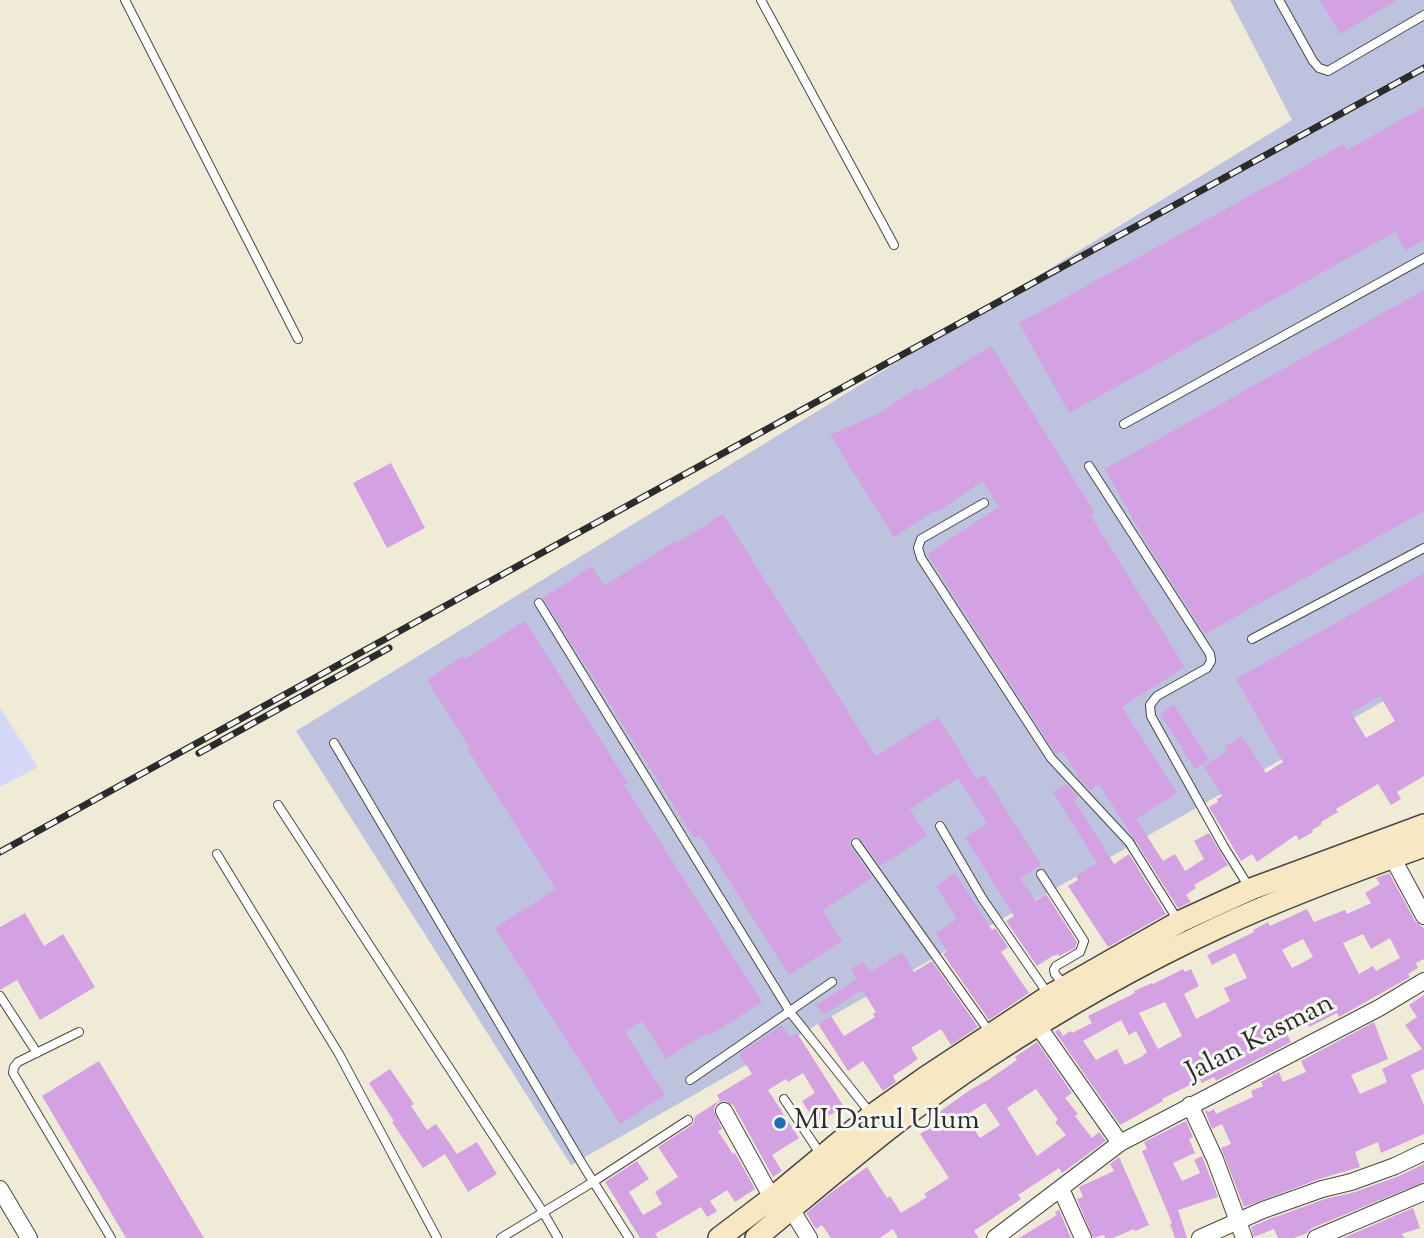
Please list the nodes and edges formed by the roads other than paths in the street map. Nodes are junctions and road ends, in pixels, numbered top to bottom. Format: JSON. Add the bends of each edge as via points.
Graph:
{"nodes":[{"id":1,"x":125,"y":0,"type":"edge"},
{"id":2,"x":761,"y":0,"type":"edge"},
{"id":3,"x":1279,"y":0,"type":"edge"},
{"id":4,"x":1424,"y":15,"type":"edge"},
{"id":5,"x":894,"y":245,"type":"dead end"},
{"id":6,"x":1424,"y":258,"type":"edge"},
{"id":7,"x":298,"y":339,"type":"dead end"},
{"id":8,"x":1124,"y":424,"type":"dead end"},
{"id":9,"x":1089,"y":466,"type":"dead end"},
{"id":10,"x":984,"y":503,"type":"dead end"},
{"id":11,"x":1424,"y":548,"type":"edge"},
{"id":12,"x":539,"y":603,"type":"dead end"},
{"id":13,"x":1252,"y":639,"type":"dead end"},
{"id":14,"x":334,"y":743,"type":"dead end"},
{"id":15,"x":278,"y":805,"type":"dead end"},
{"id":16,"x":1424,"y":825,"type":"edge"},
{"id":17,"x":940,"y":826,"type":"dead end"},
{"id":18,"x":856,"y":843,"type":"dead end"},
{"id":19,"x":1424,"y":846,"type":"edge"},
{"id":20,"x":217,"y":854,"type":"dead end"},
{"id":21,"x":1392,"y":857,"type":"junction"},
{"id":22,"x":1041,"y":874,"type":"dead end"},
{"id":23,"x":1251,"y":889,"type":"junction"},
{"id":24,"x":1424,"y":916,"type":"edge"},
{"id":25,"x":1179,"y":922,"type":"junction"},
{"id":26,"x":1424,"y":981,"type":"edge"},
{"id":27,"x":832,"y":982,"type":"dead end"},
{"id":28,"x":1058,"y":992,"type":"junction"},
{"id":29,"x":0,"y":996,"type":"edge"},
{"id":30,"x":790,"y":1012,"type":"junction"},
{"id":31,"x":1038,"y":1026,"type":"junction"},
{"id":32,"x":79,"y":1032,"type":"dead end"},
{"id":33,"x":992,"y":1034,"type":"junction"},
{"id":34,"x":37,"y":1053,"type":"junction"},
{"id":35,"x":690,"y":1080,"type":"dead end"},
{"id":36,"x":784,"y":1099,"type":"dead end"},
{"id":37,"x":1190,"y":1105,"type":"junction"},
{"id":38,"x":724,"y":1111,"type":"dead end"},
{"id":39,"x":872,"y":1115,"type":"junction"},
{"id":40,"x":688,"y":1121,"type":"dead end"},
{"id":41,"x":1120,"y":1143,"type":"junction"},
{"id":42,"x":1424,"y":1152,"type":"edge"},
{"id":43,"x":828,"y":1165,"type":"junction"},
{"id":44,"x":593,"y":1182,"type":"junction"},
{"id":45,"x":0,"y":1189,"type":"edge"},
{"id":46,"x":1061,"y":1189,"type":"junction"},
{"id":47,"x":1422,"y":1197,"type":"edge"},
{"id":48,"x":772,"y":1198,"type":"junction"},
{"id":49,"x":791,"y":1209,"type":"junction"},
{"id":50,"x":543,"y":1212,"type":"junction"},
{"id":51,"x":1238,"y":1221,"type":"junction"},
{"id":52,"x":1349,"y":1224,"type":"junction"},
{"id":53,"x":29,"y":1238,"type":"edge"},
{"id":54,"x":111,"y":1238,"type":"edge"},
{"id":55,"x":437,"y":1238,"type":"edge"},
{"id":56,"x":501,"y":1238,"type":"edge"},
{"id":57,"x":558,"y":1238,"type":"edge"},
{"id":58,"x":629,"y":1238,"type":"edge"},
{"id":59,"x":719,"y":1238,"type":"edge"},
{"id":60,"x":756,"y":1238,"type":"edge"},
{"id":61,"x":809,"y":1238,"type":"edge"},
{"id":62,"x":995,"y":1238,"type":"edge"},
{"id":63,"x":1083,"y":1238,"type":"edge"},
{"id":64,"x":1200,"y":1238,"type":"edge"},
{"id":65,"x":1244,"y":1238,"type":"edge"},
{"id":66,"x":1316,"y":1238,"type":"edge"},
{"id":67,"x":1360,"y":1238,"type":"edge"}],
"edges":[{"from":1,"to":7,"type":"lane"},
{"from":2,"to":5,"type":"lane"},
{"from":3,"to":4,"type":"lane","via":[[1313,61],[1328,71]]},
{"from":6,"to":8,"type":"lane"},
{"from":9,"to":23,"type":"lane","via":[[1210,654],[1207,668],[1157,696],[1150,705],[1151,716]]},
{"from":10,"to":25,"type":"lane","via":[[921,539],[921,558],[1051,758],[1129,842]]},
{"from":11,"to":13,"type":"lane"},
{"from":12,"to":30,"type":"lane"},
{"from":14,"to":44,"type":"lane"},
{"from":15,"to":50,"type":"lane"},
{"from":16,"to":23,"type":"main road"},
{"from":17,"to":28,"type":"lane","via":[[982,898]]},
{"from":18,"to":33,"type":"lane"},
{"from":19,"to":21,"type":"main road"},
{"from":20,"to":55,"type":"lane","via":[[340,1054]]},
{"from":21,"to":24,"type":"street"},
{"from":21,"to":31,"type":"main road","via":[[1193,939]]},
{"from":22,"to":28,"type":"lane","via":[[1084,941],[1080,952],[1056,965]]},
{"from":23,"to":25,"type":"main road"},
{"from":25,"to":28,"type":"main road"},
{"from":26,"to":37,"type":"street","name":"Jalan Kasman"},
{"from":27,"to":30,"type":"lane"},
{"from":28,"to":33,"type":"main road"},
{"from":29,"to":34,"type":"lane"},
{"from":30,"to":35,"type":"lane"},
{"from":30,"to":39,"type":"lane"},
{"from":31,"to":41,"type":"street"},
{"from":31,"to":43,"type":"main road"},
{"from":32,"to":34,"type":"lane"},
{"from":33,"to":39,"type":"main road"},
{"from":34,"to":54,"type":"lane","via":[[18,1062],[13,1073]]},
{"from":36,"to":43,"type":"lane"},
{"from":37,"to":41,"type":"street","name":"Jalan Kasman"},
{"from":37,"to":51,"type":"street"},
{"from":38,"to":48,"type":"street"},
{"from":39,"to":43,"type":"main road"},
{"from":40,"to":44,"type":"lane"},
{"from":41,"to":46,"type":"street","name":"Jalan Kasman"},
{"from":42,"to":51,"type":"street"},
{"from":43,"to":48,"type":"main road"},
{"from":43,"to":49,"type":"main road"},
{"from":44,"to":50,"type":"lane"},
{"from":44,"to":58,"type":"lane"},
{"from":45,"to":53,"type":"street"},
{"from":46,"to":62,"type":"street","name":"Jalan Kasman"},
{"from":46,"to":63,"type":"street"},
{"from":47,"to":52,"type":"street"},
{"from":48,"to":59,"type":"main road"},
{"from":49,"to":60,"type":"main road"},
{"from":49,"to":61,"type":"street"},
{"from":50,"to":56,"type":"lane"},
{"from":50,"to":57,"type":"lane"},
{"from":51,"to":64,"type":"street"},
{"from":51,"to":65,"type":"street"},
{"from":52,"to":66,"type":"street"},
{"from":52,"to":67,"type":"street"}]}
